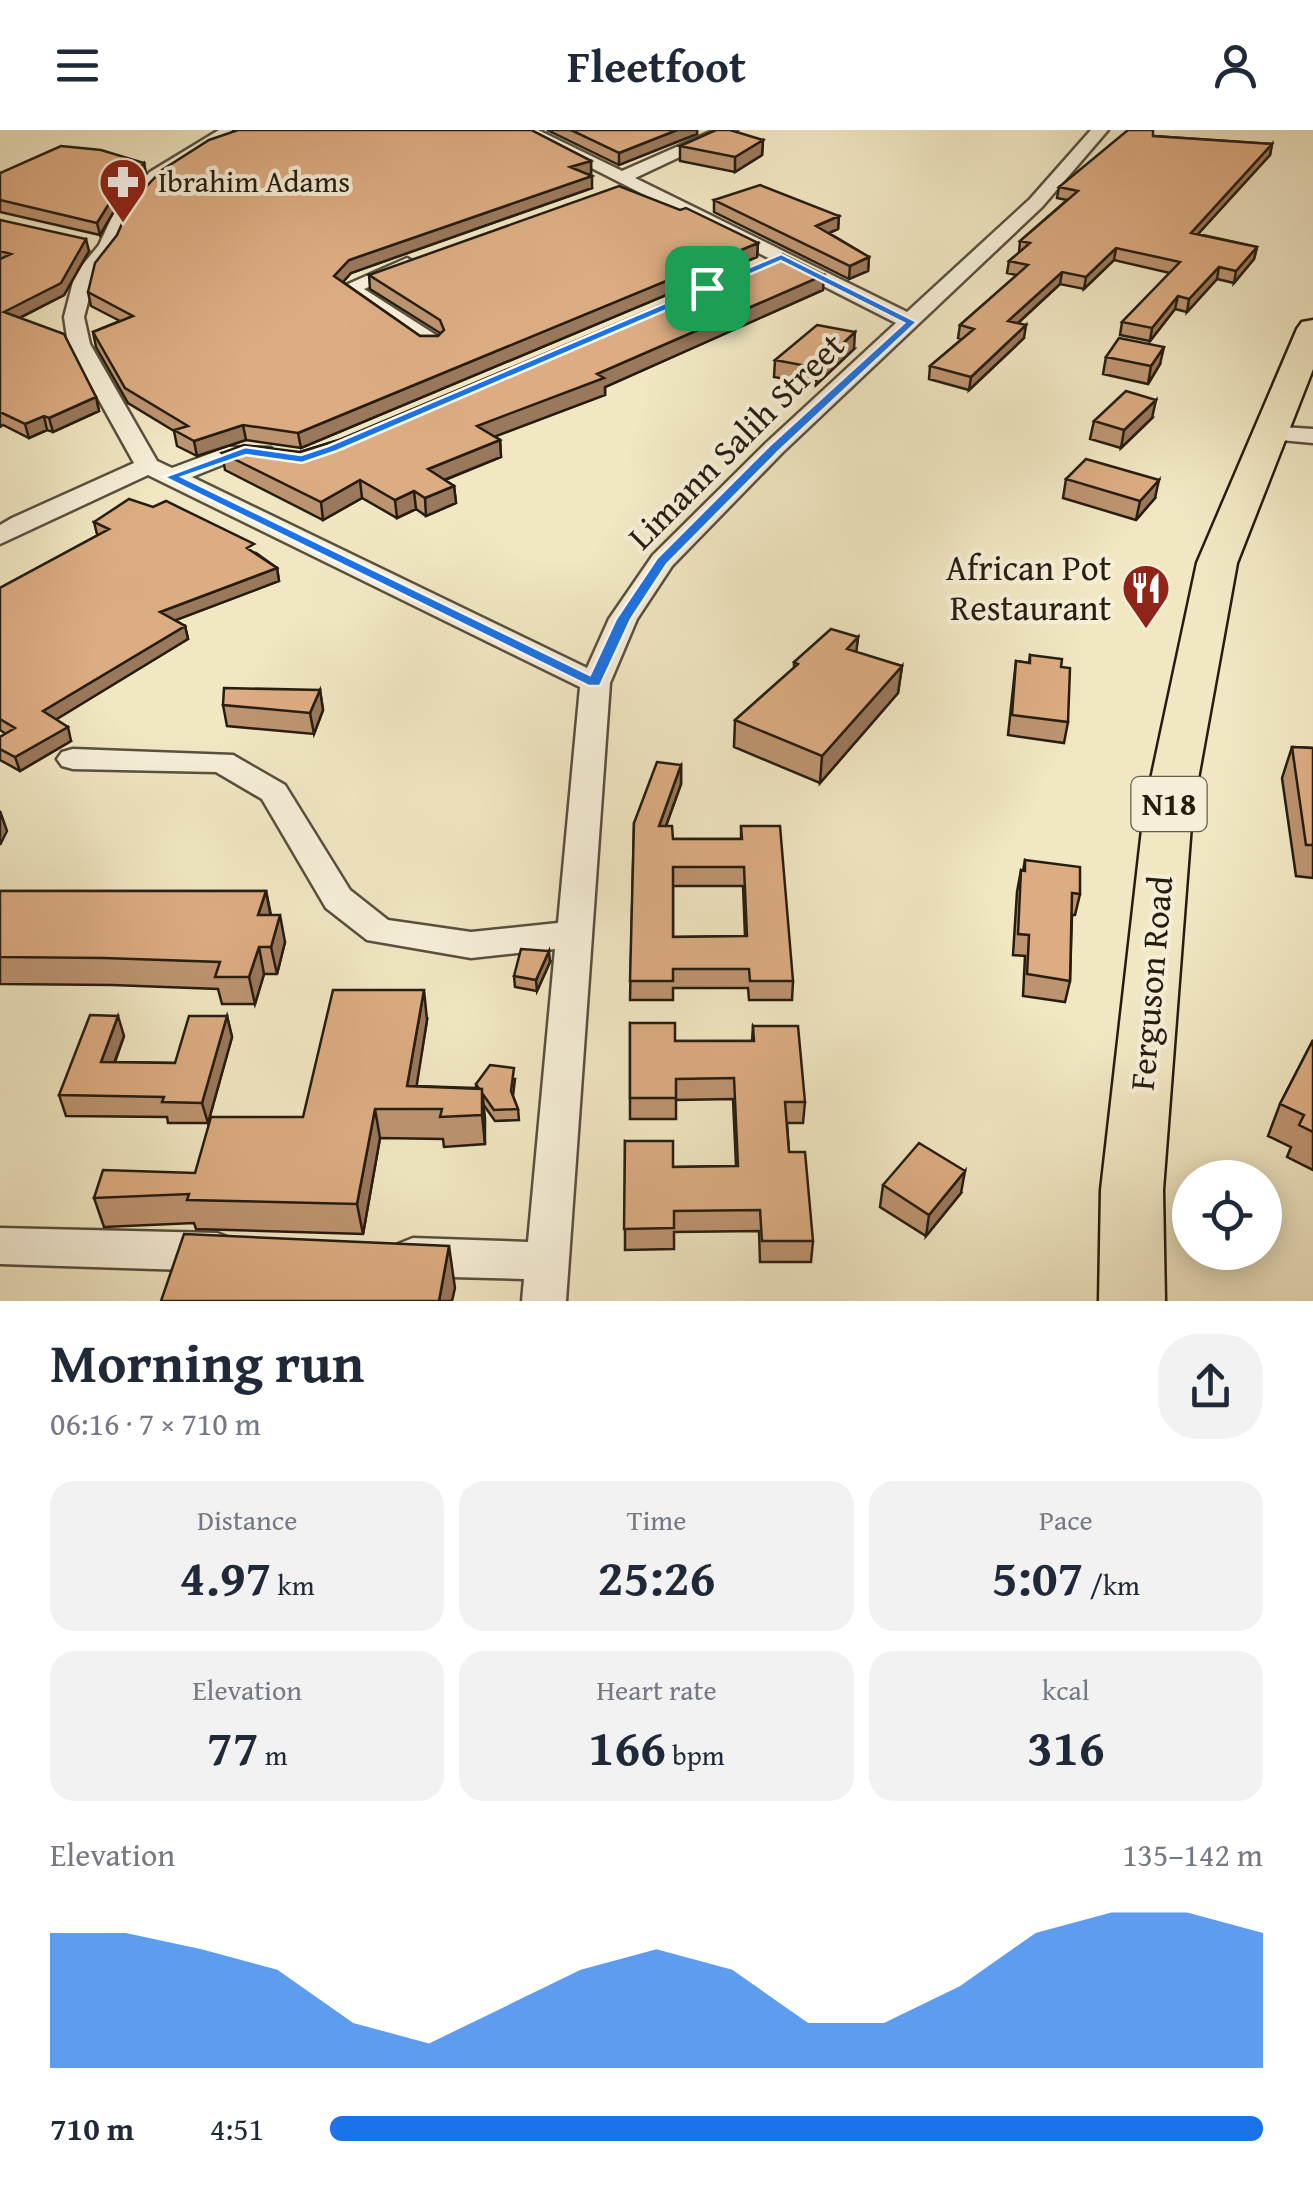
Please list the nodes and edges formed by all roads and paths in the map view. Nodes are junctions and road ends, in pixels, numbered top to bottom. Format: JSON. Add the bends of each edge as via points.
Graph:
{"nodes":[{"id":1,"x":230,"y":130,"type":"edge"},
{"id":2,"x":525,"y":130,"type":"edge"},
{"id":3,"x":729,"y":130,"type":"edge"},
{"id":4,"x":1100,"y":130,"type":"edge"},
{"id":5,"x":626,"y":181,"type":"junction"},
{"id":6,"x":598,"y":196,"type":"edge"},
{"id":7,"x":81,"y":240,"type":"edge"},
{"id":8,"x":108,"y":246,"type":"junction"},
{"id":9,"x":427,"y":256,"type":"edge"},
{"id":10,"x":781,"y":258,"type":"junction"},
{"id":11,"x":744,"y":272,"type":"edge"},
{"id":12,"x":911,"y":322,"type":"junction"},
{"id":13,"x":1313,"y":330,"type":"edge"},
{"id":14,"x":431,"y":342,"type":"edge"},
{"id":15,"x":1290,"y":435,"type":"edge"},
{"id":16,"x":288,"y":458,"type":"edge"},
{"id":17,"x":159,"y":472,"type":"junction"},
{"id":18,"x":0,"y":536,"type":"edge"},
{"id":19,"x":594,"y":683,"type":"junction"},
{"id":20,"x":73,"y":759,"type":"dead end"},
{"id":21,"x":574,"y":934,"type":"junction"},
{"id":22,"x":0,"y":1246,"type":"edge"},
{"id":23,"x":254,"y":1253,"type":"edge"},
{"id":24,"x":372,"y":1256,"type":"edge"},
{"id":25,"x":546,"y":1281,"type":"edge"},
{"id":26,"x":1132,"y":1301,"type":"edge"}],
"edges":[{"from":1,"to":8,"type":"street","via":[[156,176],[122,212]]},
{"from":2,"to":5,"type":"street"},
{"from":3,"to":5,"type":"street"},
{"from":4,"to":12,"type":"street","name":"Limann Salih Street","via":[[1036,203]]},
{"from":5,"to":6,"type":"street"},
{"from":5,"to":10,"type":"street"},
{"from":7,"to":8,"type":"street"},
{"from":8,"to":17,"type":"street","via":[[85,274],[74,317],[79,344]]},
{"from":9,"to":14,"type":"street","via":[[349,288]]},
{"from":10,"to":11,"type":"street"},
{"from":10,"to":12,"type":"street"},
{"from":12,"to":19,"type":"street","name":"Limann Salih Street","via":[[662,561],[623,619]]},
{"from":13,"to":15,"type":"highway","name":"Ferguson Road","number":"N18"},
{"from":15,"to":26,"type":"highway","name":"Ferguson Road","number":"N18","via":[[1217,563],[1168,812],[1132,1190]]},
{"from":16,"to":17,"type":"street","via":[[245,451]]},
{"from":17,"to":18,"type":"street"},
{"from":17,"to":19,"type":"street"},
{"from":19,"to":21,"type":"street","name":"Limann Salih Street"},
{"from":20,"to":21,"type":"street","via":[[222,762],[274,792],[338,899],[379,930],[471,945]]},
{"from":21,"to":25,"type":"street","name":"Limann Salih Street"},
{"from":22,"to":23,"type":"street"},
{"from":24,"to":25,"type":"street"}]}
